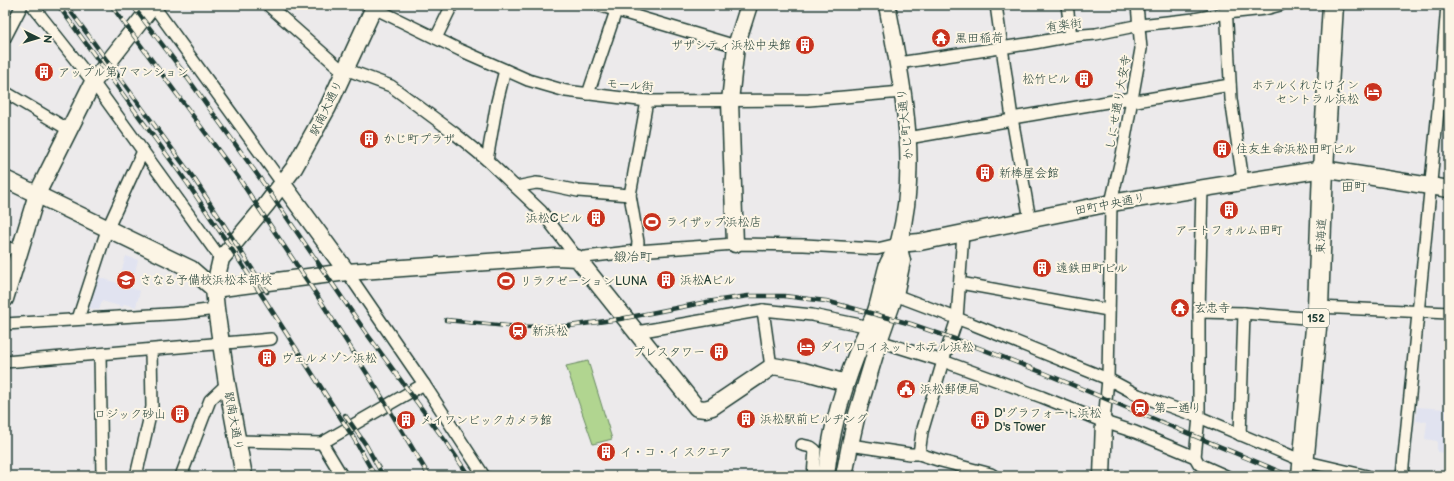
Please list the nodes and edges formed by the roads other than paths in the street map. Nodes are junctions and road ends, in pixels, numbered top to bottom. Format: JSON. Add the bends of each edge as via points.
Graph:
{"nodes":[{"id":1,"x":22,"y":5,"type":"edge"},
{"id":2,"x":32,"y":5,"type":"edge"},
{"id":3,"x":153,"y":5,"type":"edge"},
{"id":4,"x":268,"y":5,"type":"edge"},
{"id":5,"x":452,"y":5,"type":"edge"},
{"id":6,"x":598,"y":5,"type":"edge"},
{"id":7,"x":749,"y":5,"type":"edge"},
{"id":8,"x":887,"y":5,"type":"edge"},
{"id":9,"x":996,"y":5,"type":"edge"},
{"id":10,"x":1067,"y":5,"type":"edge"},
{"id":11,"x":1137,"y":5,"type":"edge"},
{"id":12,"x":1280,"y":5,"type":"edge"},
{"id":13,"x":1333,"y":5,"type":"edge"},
{"id":14,"x":1447,"y":5,"type":"edge"},
{"id":15,"x":375,"y":7,"type":"edge"},
{"id":16,"x":617,"y":8,"type":"edge"},
{"id":17,"x":1227,"y":9,"type":"edge"},
{"id":18,"x":1140,"y":25,"type":"junction"},
{"id":19,"x":1071,"y":36,"type":"junction"},
{"id":20,"x":5,"y":38,"type":"edge"},
{"id":21,"x":436,"y":38,"type":"junction"},
{"id":22,"x":736,"y":46,"type":"junction"},
{"id":23,"x":1002,"y":48,"type":"junction"},
{"id":24,"x":898,"y":63,"type":"junction"},
{"id":25,"x":345,"y":70,"type":"junction"},
{"id":26,"x":505,"y":70,"type":"junction"},
{"id":27,"x":1445,"y":80,"type":"edge"},
{"id":28,"x":93,"y":82,"type":"junction"},
{"id":29,"x":1230,"y":85,"type":"junction"},
{"id":30,"x":5,"y":92,"type":"edge"},
{"id":31,"x":902,"y":92,"type":"junction"},
{"id":32,"x":588,"y":94,"type":"junction"},
{"id":33,"x":1131,"y":100,"type":"junction"},
{"id":34,"x":647,"y":101,"type":"junction"},
{"id":35,"x":730,"y":101,"type":"junction"},
{"id":36,"x":1013,"y":123,"type":"junction"},
{"id":37,"x":69,"y":130,"type":"junction"},
{"id":38,"x":908,"y":138,"type":"junction"},
{"id":39,"x":143,"y":151,"type":"junction"},
{"id":40,"x":487,"y":160,"type":"junction"},
{"id":41,"x":1323,"y":169,"type":"junction"},
{"id":42,"x":5,"y":179,"type":"edge"},
{"id":43,"x":1243,"y":181,"type":"junction"},
{"id":44,"x":282,"y":183,"type":"junction"},
{"id":45,"x":516,"y":186,"type":"junction"},
{"id":46,"x":1430,"y":186,"type":"junction"},
{"id":47,"x":1202,"y":188,"type":"junction"},
{"id":48,"x":1449,"y":189,"type":"edge"},
{"id":49,"x":37,"y":194,"type":"junction"},
{"id":50,"x":630,"y":195,"type":"junction"},
{"id":51,"x":1111,"y":203,"type":"junction"},
{"id":52,"x":1030,"y":220,"type":"junction"},
{"id":53,"x":107,"y":230,"type":"junction"},
{"id":54,"x":964,"y":233,"type":"junction"},
{"id":55,"x":736,"y":244,"type":"junction"},
{"id":56,"x":898,"y":244,"type":"junction"},
{"id":57,"x":12,"y":249,"type":"edge"},
{"id":58,"x":637,"y":251,"type":"junction"},
{"id":59,"x":221,"y":258,"type":"junction"},
{"id":60,"x":576,"y":258,"type":"junction"},
{"id":61,"x":347,"y":272,"type":"junction"},
{"id":62,"x":960,"y":283,"type":"junction"},
{"id":63,"x":214,"y":289,"type":"junction"},
{"id":64,"x":895,"y":295,"type":"junction"},
{"id":65,"x":5,"y":299,"type":"edge"},
{"id":66,"x":763,"y":310,"type":"junction"},
{"id":67,"x":1108,"y":310,"type":"junction"},
{"id":68,"x":216,"y":312,"type":"junction"},
{"id":69,"x":1200,"y":312,"type":"junction"},
{"id":70,"x":1419,"y":312,"type":"junction"},
{"id":71,"x":1244,"y":313,"type":"junction"},
{"id":72,"x":1317,"y":313,"type":"junction"},
{"id":73,"x":1449,"y":313,"type":"edge"},
{"id":74,"x":78,"y":319,"type":"junction"},
{"id":75,"x":957,"y":319,"type":"junction"},
{"id":76,"x":5,"y":324,"type":"edge"},
{"id":77,"x":637,"y":332,"type":"junction"},
{"id":78,"x":877,"y":336,"type":"junction"},
{"id":79,"x":270,"y":339,"type":"dead end"},
{"id":80,"x":221,"y":343,"type":"junction"},
{"id":81,"x":151,"y":350,"type":"junction"},
{"id":82,"x":100,"y":354,"type":"junction"},
{"id":83,"x":943,"y":361,"type":"junction"},
{"id":84,"x":5,"y":362,"type":"edge"},
{"id":85,"x":771,"y":367,"type":"junction"},
{"id":86,"x":1108,"y":379,"type":"junction"},
{"id":87,"x":227,"y":384,"type":"junction"},
{"id":88,"x":424,"y":384,"type":"junction"},
{"id":89,"x":846,"y":384,"type":"junction"},
{"id":90,"x":1199,"y":417,"type":"junction"},
{"id":91,"x":1104,"y":422,"type":"junction"},
{"id":92,"x":833,"y":433,"type":"junction"},
{"id":93,"x":1240,"y":435,"type":"junction"},
{"id":94,"x":238,"y":441,"type":"junction"},
{"id":95,"x":322,"y":443,"type":"junction"},
{"id":96,"x":850,"y":445,"type":"junction"},
{"id":97,"x":809,"y":448,"type":"joint"},
{"id":98,"x":919,"y":454,"type":"junction"},
{"id":99,"x":1197,"y":461,"type":"junction"},
{"id":100,"x":1303,"y":468,"type":"edge"},
{"id":101,"x":102,"y":476,"type":"edge"},
{"id":102,"x":136,"y":476,"type":"edge"},
{"id":103,"x":181,"y":476,"type":"edge"},
{"id":104,"x":244,"y":476,"type":"edge"},
{"id":105,"x":342,"y":476,"type":"edge"},
{"id":106,"x":484,"y":476,"type":"edge"},
{"id":107,"x":813,"y":476,"type":"edge"},
{"id":108,"x":826,"y":476,"type":"edge"},
{"id":109,"x":844,"y":476,"type":"edge"},
{"id":110,"x":994,"y":476,"type":"edge"},
{"id":111,"x":1102,"y":476,"type":"edge"},
{"id":112,"x":1199,"y":476,"type":"edge"},
{"id":113,"x":1226,"y":476,"type":"edge"},
{"id":114,"x":1367,"y":476,"type":"edge"},
{"id":115,"x":1402,"y":476,"type":"edge"}],
"edges":[{"from":1,"to":20,"type":"street"},
{"from":2,"to":28,"type":"street"},
{"from":3,"to":28,"type":"street"},
{"from":3,"to":44,"type":"street"},
{"from":4,"to":25,"type":"street"},
{"from":5,"to":21,"type":"street"},
{"from":6,"to":16,"type":"street"},
{"from":7,"to":22,"type":"street"},
{"from":8,"to":24,"type":"street","name":"かじ町大通り"},
{"from":9,"to":23,"type":"street"},
{"from":10,"to":19,"type":"street"},
{"from":11,"to":18,"type":"street","name":"しにせ通り大安寺"},
{"from":12,"to":17,"type":"street","name":"有楽街","via":[[1265,9]]},
{"from":13,"to":41,"type":"highway","name":"東海道","number":"152"},
{"from":14,"to":27,"type":"street"},
{"from":15,"to":21,"type":"street","name":"モール街"},
{"from":15,"to":25,"type":"street","name":"駅南大通り"},
{"from":16,"to":22,"type":"street"},
{"from":16,"to":32,"type":"street"},
{"from":17,"to":18,"type":"street","name":"有楽街","via":[[1194,19]]},
{"from":17,"to":29,"type":"street"},
{"from":18,"to":19,"type":"street","name":"有楽街"},
{"from":18,"to":33,"type":"street","name":"しにせ通り大安寺","via":[[1141,49]]},
{"from":19,"to":23,"type":"street","name":"有楽街"},
{"from":21,"to":26,"type":"street","name":"モール街"},
{"from":22,"to":35,"type":"street"},
{"from":23,"to":24,"type":"street","name":"有楽街"},
{"from":23,"to":36,"type":"street"},
{"from":24,"to":31,"type":"street","name":"かじ町大通り"},
{"from":25,"to":40,"type":"street","via":[[391,86]]},
{"from":25,"to":44,"type":"street","name":"駅南大通り","via":[[312,138]]},
{"from":26,"to":32,"type":"street","name":"モール街","via":[[566,91]]},
{"from":26,"to":40,"type":"street"},
{"from":27,"to":46,"type":"street"},
{"from":28,"to":37,"type":"street"},
{"from":28,"to":39,"type":"street"},
{"from":29,"to":33,"type":"street"},
{"from":29,"to":43,"type":"street"},
{"from":30,"to":37,"type":"street"},
{"from":31,"to":35,"type":"street","name":"モール街","via":[[809,100]]},
{"from":31,"to":38,"type":"street","name":"かじ町大通り"},
{"from":32,"to":34,"type":"street","name":"モール街"},
{"from":33,"to":36,"type":"street"},
{"from":33,"to":51,"type":"street","name":"しにせ通り大安寺"},
{"from":34,"to":35,"type":"street","name":"モール街"},
{"from":34,"to":50,"type":"street"},
{"from":35,"to":55,"type":"street"},
{"from":36,"to":38,"type":"street"},
{"from":36,"to":52,"type":"street"},
{"from":37,"to":49,"type":"street"},
{"from":38,"to":56,"type":"street","name":"かじ町大通り","via":[[908,185]]},
{"from":39,"to":53,"type":"street"},
{"from":39,"to":59,"type":"street"},
{"from":40,"to":45,"type":"street"},
{"from":41,"to":43,"type":"street","name":"田町中央通り"},
{"from":41,"to":46,"type":"street","name":"田町中央通り"},
{"from":41,"to":72,"type":"highway","name":"東海道","number":"152"},
{"from":42,"to":49,"type":"street"},
{"from":43,"to":47,"type":"street","name":"田町中央通り"},
{"from":44,"to":59,"type":"street","name":"駅南大通り","via":[[266,206]]},
{"from":44,"to":61,"type":"street"},
{"from":45,"to":50,"type":"street","via":[[536,183],[578,191]]},
{"from":45,"to":60,"type":"street","via":[[541,211]]},
{"from":46,"to":48,"type":"street","name":"田町中央通り"},
{"from":46,"to":70,"type":"street"},
{"from":47,"to":51,"type":"street","name":"田町中央通り"},
{"from":47,"to":69,"type":"street"},
{"from":49,"to":53,"type":"street"},
{"from":49,"to":57,"type":"street"},
{"from":50,"to":58,"type":"street","via":[[638,242]]},
{"from":51,"to":52,"type":"street","name":"田町中央通り"},
{"from":51,"to":67,"type":"street"},
{"from":52,"to":54,"type":"street","name":"田町中央通り"},
{"from":53,"to":63,"type":"street","via":[[191,269]]},
{"from":53,"to":74,"type":"street"},
{"from":54,"to":56,"type":"street","name":"田町中央通り"},
{"from":54,"to":62,"type":"street"},
{"from":55,"to":56,"type":"street","via":[[877,249]]},
{"from":55,"to":58,"type":"street"},
{"from":56,"to":64,"type":"street","via":[[902,261]]},
{"from":56,"to":78,"type":"street","via":[[889,262],[876,309]]},
{"from":57,"to":65,"type":"street"},
{"from":58,"to":60,"type":"street"},
{"from":59,"to":63,"type":"street","name":"駅南大通り"},
{"from":60,"to":61,"type":"street","via":[[556,257]]},
{"from":60,"to":77,"type":"street"},
{"from":61,"to":63,"type":"street"},
{"from":61,"to":88,"type":"street"},
{"from":62,"to":67,"type":"street"},
{"from":62,"to":75,"type":"street"},
{"from":63,"to":68,"type":"street","name":"駅南大通り"},
{"from":64,"to":75,"type":"street"},
{"from":64,"to":78,"type":"street"},
{"from":66,"to":77,"type":"street"},
{"from":66,"to":78,"type":"street","via":[[812,314]]},
{"from":66,"to":85,"type":"street"},
{"from":67,"to":86,"type":"street"},
{"from":68,"to":74,"type":"street"},
{"from":68,"to":80,"type":"street","name":"駅南大通り"},
{"from":69,"to":71,"type":"street"},
{"from":69,"to":90,"type":"street"},
{"from":70,"to":72,"type":"street"},
{"from":70,"to":73,"type":"street"},
{"from":70,"to":115,"type":"street"},
{"from":71,"to":72,"type":"street"},
{"from":71,"to":93,"type":"street"},
{"from":72,"to":100,"type":"highway","name":"東海道","number":"152"},
{"from":74,"to":76,"type":"street"},
{"from":75,"to":83,"type":"street"},
{"from":75,"to":86,"type":"street"},
{"from":77,"to":85,"type":"street","via":[[697,408],[712,407]]},
{"from":78,"to":83,"type":"street"},
{"from":78,"to":89,"type":"street","via":[[857,354]]},
{"from":78,"to":92,"type":"street","via":[[862,366],[846,415]]},
{"from":78,"to":96,"type":"street"},
{"from":79,"to":80,"type":"street"},
{"from":80,"to":81,"type":"street"},
{"from":80,"to":87,"type":"street","name":"駅南大通り"},
{"from":81,"to":82,"type":"street"},
{"from":81,"to":102,"type":"street","via":[[152,407]]},
{"from":82,"to":84,"type":"street"},
{"from":82,"to":101,"type":"street"},
{"from":83,"to":91,"type":"street"},
{"from":83,"to":98,"type":"street","via":[[922,432]]},
{"from":85,"to":89,"type":"street","via":[[803,371]]},
{"from":86,"to":90,"type":"street","via":[[1138,395]]},
{"from":86,"to":91,"type":"street"},
{"from":87,"to":94,"type":"street","name":"駅南大通り"},
{"from":87,"to":103,"type":"street","via":[[210,400]]},
{"from":88,"to":95,"type":"street"},
{"from":88,"to":106,"type":"street"},
{"from":89,"to":92,"type":"street"},
{"from":90,"to":93,"type":"street"},
{"from":90,"to":99,"type":"street"},
{"from":91,"to":99,"type":"street","via":[[1135,432]]},
{"from":91,"to":111,"type":"street"},
{"from":92,"to":97,"type":"street"},
{"from":92,"to":108,"type":"street"},
{"from":93,"to":100,"type":"street"},
{"from":94,"to":95,"type":"street"},
{"from":94,"to":104,"type":"street","name":"駅南大通り"},
{"from":95,"to":105,"type":"street"},
{"from":96,"to":98,"type":"street"},
{"from":96,"to":109,"type":"street"},
{"from":97,"to":107,"type":"street"},
{"from":98,"to":110,"type":"street"},
{"from":99,"to":112,"type":"street"},
{"from":99,"to":113,"type":"street"},
{"from":100,"to":114,"type":"street"}]}
